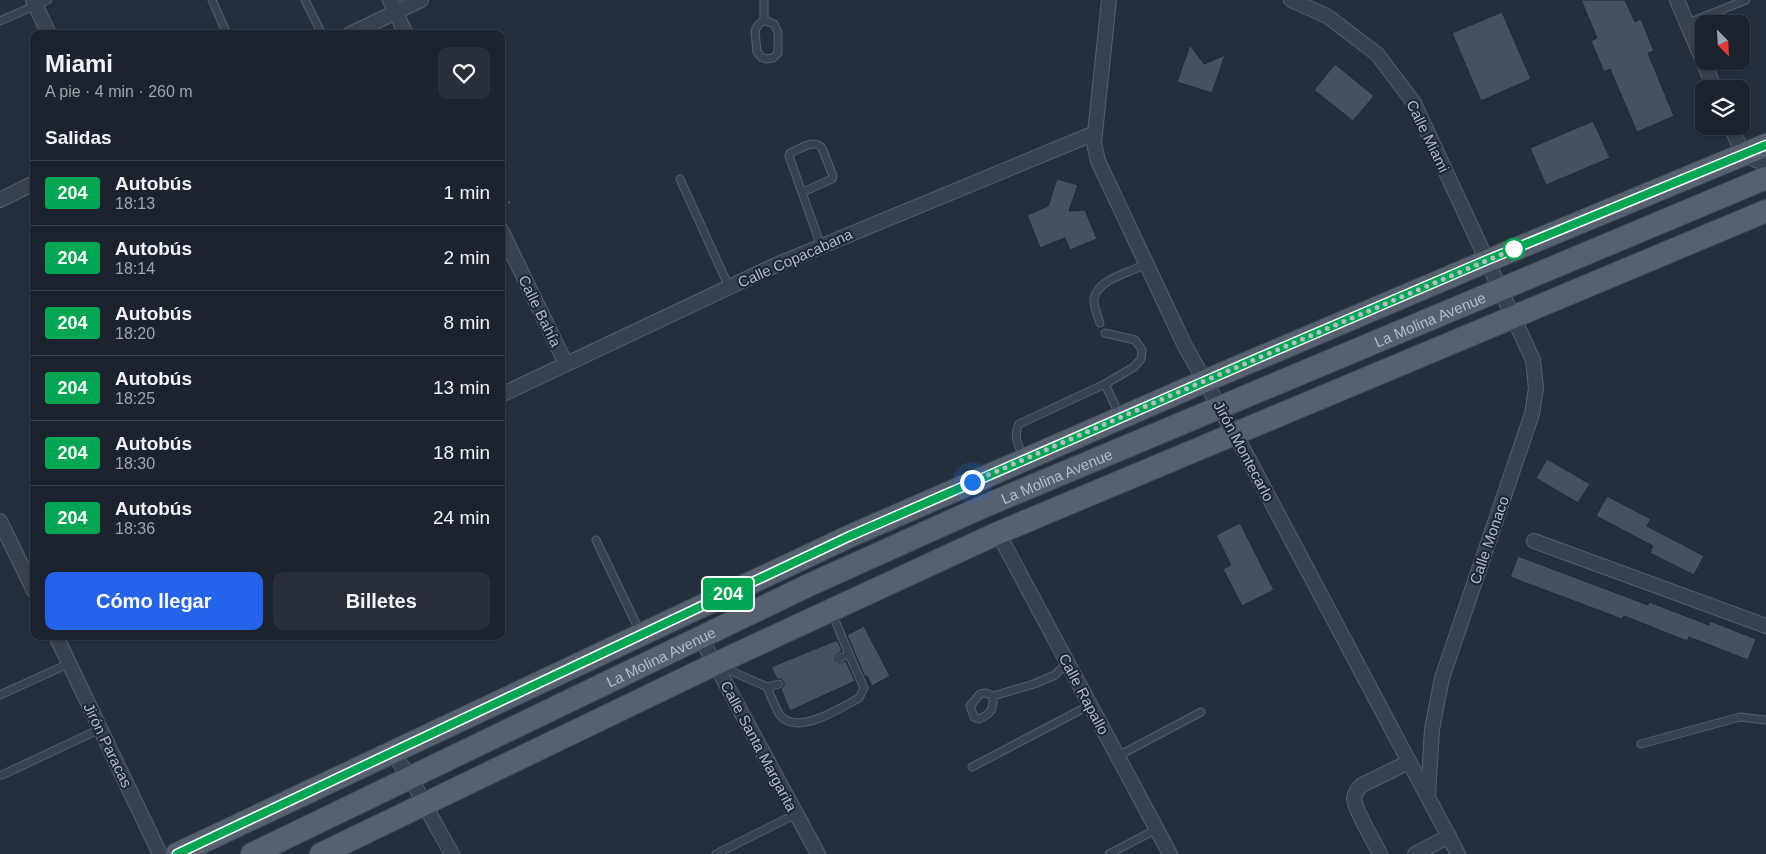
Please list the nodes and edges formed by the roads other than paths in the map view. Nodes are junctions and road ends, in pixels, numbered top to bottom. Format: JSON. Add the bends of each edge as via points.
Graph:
{"nodes":[{"id":1,"x":212,"y":0,"type":"edge"},
{"id":2,"x":305,"y":0,"type":"edge"},
{"id":3,"x":421,"y":0,"type":"edge"},
{"id":4,"x":764,"y":0,"type":"edge"},
{"id":5,"x":1109,"y":0,"type":"edge"},
{"id":6,"x":1291,"y":0,"type":"edge"},
{"id":7,"x":1678,"y":0,"type":"edge"},
{"id":8,"x":1746,"y":0,"type":"edge"},
{"id":9,"x":39,"y":2,"type":"edge"},
{"id":10,"x":393,"y":5,"type":"edge"},
{"id":11,"x":764,"y":20,"type":"junction"},
{"id":12,"x":0,"y":21,"type":"edge"},
{"id":13,"x":1688,"y":24,"type":"junction"},
{"id":14,"x":48,"y":30,"type":"edge"},
{"id":15,"x":225,"y":30,"type":"edge"},
{"id":16,"x":320,"y":30,"type":"edge"},
{"id":17,"x":356,"y":30,"type":"edge"},
{"id":18,"x":404,"y":30,"type":"edge"},
{"id":19,"x":1711,"y":80,"type":"edge"},
{"id":20,"x":1095,"y":133,"type":"junction"},
{"id":21,"x":1735,"y":135,"type":"edge"},
{"id":22,"x":1766,"y":145,"type":"edge"},
{"id":23,"x":1743,"y":155,"type":"junction"},
{"id":24,"x":1766,"y":164,"type":"edge"},
{"id":25,"x":1766,"y":178,"type":"edge"},
{"id":26,"x":680,"y":179,"type":"dead end"},
{"id":27,"x":30,"y":185,"type":"edge"},
{"id":28,"x":802,"y":192,"type":"junction"},
{"id":29,"x":0,"y":200,"type":"edge"},
{"id":30,"x":1766,"y":211,"type":"edge"},
{"id":31,"x":505,"y":238,"type":"edge"},
{"id":32,"x":821,"y":246,"type":"junction"},
{"id":33,"x":1487,"y":260,"type":"junction"},
{"id":34,"x":1146,"y":264,"type":"junction"},
{"id":35,"x":730,"y":287,"type":"junction"},
{"id":36,"x":1501,"y":289,"type":"junction"},
{"id":37,"x":1514,"y":317,"type":"junction"},
{"id":38,"x":1100,"y":323,"type":"dead end"},
{"id":39,"x":1105,"y":333,"type":"dead end"},
{"id":40,"x":566,"y":364,"type":"junction"},
{"id":41,"x":1205,"y":381,"type":"junction"},
{"id":42,"x":1105,"y":384,"type":"junction"},
{"id":43,"x":505,"y":393,"type":"edge"},
{"id":44,"x":1220,"y":406,"type":"junction"},
{"id":45,"x":1121,"y":418,"type":"junction"},
{"id":46,"x":1234,"y":433,"type":"junction"},
{"id":47,"x":1025,"y":460,"type":"junction"},
{"id":48,"x":0,"y":521,"type":"edge"},
{"id":49,"x":998,"y":533,"type":"junction"},
{"id":50,"x":596,"y":540,"type":"dead end"},
{"id":51,"x":1534,"y":541,"type":"dead end"},
{"id":52,"x":30,"y":583,"type":"edge"},
{"id":53,"x":831,"y":610,"type":"junction"},
{"id":54,"x":1766,"y":626,"type":"edge"},
{"id":55,"x":642,"y":634,"type":"junction"},
{"id":56,"x":701,"y":638,"type":"junction"},
{"id":57,"x":58,"y":640,"type":"edge"},
{"id":58,"x":850,"y":654,"type":"junction"},
{"id":59,"x":840,"y":658,"type":"dead end"},
{"id":60,"x":1068,"y":662,"type":"junction"},
{"id":61,"x":68,"y":664,"type":"junction"},
{"id":62,"x":715,"y":664,"type":"junction"},
{"id":63,"x":779,"y":684,"type":"dead end"},
{"id":64,"x":767,"y":687,"type":"junction"},
{"id":65,"x":0,"y":696,"type":"edge"},
{"id":66,"x":993,"y":696,"type":"dead end"},
{"id":67,"x":1090,"y":705,"type":"junction"},
{"id":68,"x":1201,"y":712,"type":"dead end"},
{"id":69,"x":1766,"y":720,"type":"edge"},
{"id":70,"x":100,"y":729,"type":"junction"},
{"id":71,"x":1641,"y":744,"type":"dead end"},
{"id":72,"x":392,"y":752,"type":"junction"},
{"id":73,"x":1118,"y":756,"type":"junction"},
{"id":74,"x":1409,"y":762,"type":"junction"},
{"id":75,"x":972,"y":767,"type":"dead end"},
{"id":76,"x":2,"y":775,"type":"dead end"},
{"id":77,"x":411,"y":778,"type":"junction"},
{"id":78,"x":1428,"y":796,"type":"junction"},
{"id":79,"x":424,"y":804,"type":"junction"},
{"id":80,"x":796,"y":814,"type":"junction"},
{"id":81,"x":1157,"y":829,"type":"junction"},
{"id":82,"x":297,"y":833,"type":"junction"},
{"id":83,"x":1449,"y":836,"type":"junction"},
{"id":84,"x":160,"y":854,"type":"edge"},
{"id":85,"x":177,"y":854,"type":"edge"},
{"id":86,"x":252,"y":854,"type":"edge"},
{"id":87,"x":283,"y":854,"type":"edge"},
{"id":88,"x":321,"y":854,"type":"edge"},
{"id":89,"x":452,"y":854,"type":"edge"},
{"id":90,"x":716,"y":854,"type":"edge"},
{"id":91,"x":818,"y":854,"type":"edge"},
{"id":92,"x":1109,"y":854,"type":"edge"},
{"id":93,"x":1170,"y":854,"type":"edge"},
{"id":94,"x":1380,"y":854,"type":"edge"},
{"id":95,"x":1414,"y":854,"type":"edge"},
{"id":96,"x":1458,"y":854,"type":"edge"}],
"edges":[{"from":1,"to":15,"type":"lane"},
{"from":2,"to":16,"type":"lane"},
{"from":3,"to":10,"type":"street"},
{"from":4,"to":11,"type":"lane"},
{"from":5,"to":20,"type":"street","name":"Jirón Montecarlo"},
{"from":6,"to":33,"type":"street","name":"Calle Miami","via":[[1327,16],[1377,54],[1414,103]]},
{"from":7,"to":13,"type":"street"},
{"from":8,"to":13,"type":"lane"},
{"from":9,"to":12,"type":"lane"},
{"from":9,"to":14,"type":"street"},
{"from":10,"to":17,"type":"street"},
{"from":10,"to":18,"type":"street"},
{"from":11,"to":11,"type":"lane","via":[[755,31],[757,52],[766,60],[778,52],[778,32],[774,24]]},
{"from":13,"to":19,"type":"street"},
{"from":20,"to":32,"type":"street","name":"Calle Copacabana"},
{"from":20,"to":34,"type":"street","name":"Jirón Montecarlo","via":[[1098,161]]},
{"from":21,"to":23,"type":"street"},
{"from":22,"to":23,"type":"main road","name":"La Molina Avenue"},
{"from":23,"to":24,"type":"street"},
{"from":23,"to":33,"type":"main road","name":"La Molina Avenue"},
{"from":25,"to":36,"type":"main road","name":"La Molina Avenue"},
{"from":26,"to":35,"type":"lane"},
{"from":27,"to":29,"type":"street"},
{"from":28,"to":28,"type":"lane","via":[[790,152],[819,144],[832,179]]},
{"from":28,"to":32,"type":"lane"},
{"from":30,"to":37,"type":"main road","name":"La Molina Avenue"},
{"from":31,"to":40,"type":"street","name":"Calle Bahía"},
{"from":32,"to":35,"type":"street","name":"Calle Copacabana"},
{"from":33,"to":36,"type":"street","name":"Calle Miami"},
{"from":33,"to":41,"type":"main road","name":"La Molina Avenue"},
{"from":34,"to":38,"type":"lane","via":[[1099,287],[1094,301]]},
{"from":34,"to":41,"type":"street","name":"Jirón Montecarlo","via":[[1184,346]]},
{"from":35,"to":40,"type":"street","name":"Calle Copacabana"},
{"from":36,"to":37,"type":"street","name":"Calle Monaco"},
{"from":36,"to":44,"type":"main road","name":"La Molina Avenue"},
{"from":37,"to":46,"type":"main road","name":"La Molina Avenue"},
{"from":37,"to":78,"type":"street","name":"Calle Monaco","via":[[1533,360],[1535,401],[1442,678],[1432,729]]},
{"from":39,"to":42,"type":"lane","via":[[1135,340],[1142,350],[1141,359],[1134,366]]},
{"from":40,"to":43,"type":"street","name":"Calle Copacabana"},
{"from":41,"to":44,"type":"street","name":"Jirón Montecarlo"},
{"from":41,"to":45,"type":"main road","name":"La Molina Avenue"},
{"from":42,"to":45,"type":"lane"},
{"from":42,"to":47,"type":"lane","via":[[1019,424],[1015,430]]},
{"from":44,"to":46,"type":"street","name":"Jirón Montecarlo"},
{"from":44,"to":56,"type":"main road","name":"La Molina Avenue","via":[[962,516]]},
{"from":45,"to":47,"type":"main road","name":"La Molina Avenue"},
{"from":46,"to":49,"type":"main road","name":"La Molina Avenue"},
{"from":46,"to":74,"type":"street","name":"Jirón Montecarlo"},
{"from":47,"to":55,"type":"main road","name":"La Molina Avenue","via":[[850,536]]},
{"from":48,"to":52,"type":"street"},
{"from":49,"to":53,"type":"main road","name":"La Molina Avenue"},
{"from":49,"to":60,"type":"street","name":"Calle Rapallo"},
{"from":50,"to":55,"type":"lane"},
{"from":51,"to":54,"type":"street"},
{"from":53,"to":58,"type":"lane"},
{"from":53,"to":62,"type":"main road","name":"La Molina Avenue"},
{"from":55,"to":72,"type":"main road","name":"La Molina Avenue"},
{"from":56,"to":62,"type":"street","name":"Calle Santa Margarita"},
{"from":56,"to":77,"type":"main road","name":"La Molina Avenue"},
{"from":57,"to":61,"type":"street","name":"Jirón Paracas"},
{"from":58,"to":59,"type":"lane"},
{"from":58,"to":64,"type":"lane","via":[[864,688],[859,698],[804,724],[781,716]]},
{"from":60,"to":66,"type":"lane","via":[[1055,675]]},
{"from":60,"to":67,"type":"street","name":"Calle Rapallo"},
{"from":61,"to":65,"type":"lane"},
{"from":61,"to":70,"type":"street","name":"Jirón Paracas"},
{"from":62,"to":64,"type":"lane"},
{"from":62,"to":79,"type":"main road","name":"La Molina Avenue"},
{"from":62,"to":80,"type":"street","name":"Calle Santa Margarita"},
{"from":63,"to":64,"type":"lane"},
{"from":67,"to":73,"type":"street","name":"Calle Rapallo"},
{"from":67,"to":75,"type":"lane"},
{"from":68,"to":73,"type":"lane"},
{"from":69,"to":71,"type":"lane","via":[[1740,717]]},
{"from":70,"to":76,"type":"lane"},
{"from":70,"to":84,"type":"street","name":"Jirón Paracas"},
{"from":72,"to":77,"type":"street"},
{"from":72,"to":85,"type":"main road","name":"La Molina Avenue"},
{"from":73,"to":81,"type":"street","name":"Calle Rapallo"},
{"from":74,"to":78,"type":"street","name":"Jirón Montecarlo"},
{"from":74,"to":94,"type":"street","via":[[1356,791],[1354,800],[1357,808]]},
{"from":77,"to":79,"type":"street"},
{"from":77,"to":82,"type":"main road","name":"La Molina Avenue"},
{"from":78,"to":83,"type":"street","name":"Jirón Montecarlo"},
{"from":79,"to":88,"type":"main road","name":"La Molina Avenue"},
{"from":79,"to":89,"type":"street"},
{"from":80,"to":90,"type":"lane"},
{"from":80,"to":91,"type":"street","name":"Calle Santa Margarita"},
{"from":81,"to":92,"type":"lane"},
{"from":81,"to":93,"type":"street","name":"Calle Rapallo"},
{"from":82,"to":86,"type":"main road","name":"La Molina Avenue"},
{"from":82,"to":87,"type":"main road"},
{"from":83,"to":95,"type":"street"},
{"from":83,"to":96,"type":"street","name":"Jirón Montecarlo"}]}
